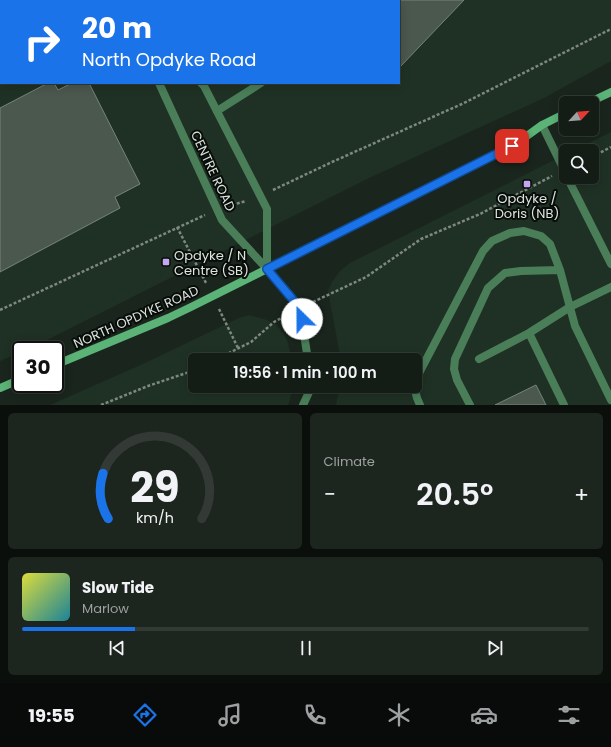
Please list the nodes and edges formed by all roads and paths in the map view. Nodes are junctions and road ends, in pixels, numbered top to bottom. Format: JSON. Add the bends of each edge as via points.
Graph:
{"nodes":[{"id":1,"x":611,"y":29,"type":"edge"},
{"id":2,"x":159,"y":84,"type":"edge"},
{"id":3,"x":202,"y":84,"type":"edge"},
{"id":4,"x":259,"y":84,"type":"edge"},
{"id":5,"x":611,"y":92,"type":"edge"},
{"id":6,"x":599,"y":98,"type":"edge"},
{"id":7,"x":217,"y":111,"type":"junction"},
{"id":8,"x":559,"y":116,"type":"edge"},
{"id":9,"x":542,"y":125,"type":"junction"},
{"id":10,"x":611,"y":147,"type":"edge"},
{"id":11,"x":599,"y":153,"type":"edge"},
{"id":12,"x":559,"y":160,"type":"edge"},
{"id":13,"x":551,"y":176,"type":"dead end"},
{"id":14,"x":571,"y":184,"type":"edge"},
{"id":15,"x":260,"y":196,"type":"junction"},
{"id":16,"x":217,"y":209,"type":"junction"},
{"id":17,"x":611,"y":264,"type":"edge"},
{"id":18,"x":267,"y":269,"type":"junction"},
{"id":19,"x":560,"y":270,"type":"junction"},
{"id":20,"x":611,"y":287,"type":"edge"},
{"id":21,"x":326,"y":295,"type":"dead end"},
{"id":22,"x":570,"y":307,"type":"junction"},
{"id":23,"x":0,"y":310,"type":"edge"},
{"id":24,"x":274,"y":322,"type":"dead end"},
{"id":25,"x":529,"y":333,"type":"junction"},
{"id":26,"x":229,"y":353,"type":"edge"},
{"id":27,"x":307,"y":353,"type":"edge"},
{"id":28,"x":479,"y":359,"type":"dead end"},
{"id":29,"x":64,"y":361,"type":"edge"},
{"id":30,"x":422,"y":368,"type":"edge"},
{"id":31,"x":188,"y":372,"type":"edge"},
{"id":32,"x":12,"y":383,"type":"edge"},
{"id":33,"x":0,"y":388,"type":"edge"},
{"id":34,"x":309,"y":393,"type":"edge"},
{"id":35,"x":415,"y":393,"type":"edge"},
{"id":36,"x":611,"y":400,"type":"edge"},
{"id":37,"x":101,"y":405,"type":"edge"},
{"id":38,"x":303,"y":405,"type":"edge"},
{"id":39,"x":420,"y":405,"type":"edge"},
{"id":40,"x":470,"y":405,"type":"edge"},
{"id":41,"x":564,"y":405,"type":"edge"}],
"edges":[{"from":1,"to":15,"type":"path","via":[[464,103]]},
{"from":2,"to":16,"type":"street","name":"CENTRE ROAD"},
{"from":3,"to":7,"type":"street"},
{"from":4,"to":7,"type":"street"},
{"from":5,"to":6,"type":"main road"},
{"from":7,"to":15,"type":"street"},
{"from":8,"to":9,"type":"main road","name":"NORTH OPDYKE ROAD"},
{"from":9,"to":12,"type":"street"},
{"from":9,"to":18,"type":"main road","name":"NORTH OPDYKE ROAD","via":[[512,146]]},
{"from":10,"to":11,"type":"path"},
{"from":13,"to":21,"type":"path","via":[[480,214],[421,239],[366,277]]},
{"from":14,"to":17,"type":"street"},
{"from":15,"to":16,"type":"path"},
{"from":15,"to":18,"type":"street","via":[[267,209]]},
{"from":16,"to":18,"type":"street","name":"CENTRE ROAD","via":[[222,220]]},
{"from":16,"to":23,"type":"path"},
{"from":18,"to":27,"type":"street","name":"CENTRE ROAD","via":[[300,308]]},
{"from":18,"to":29,"type":"main road","name":"NORTH OPDYKE ROAD","via":[[168,318]]},
{"from":19,"to":22,"type":"street"},
{"from":19,"to":30,"type":"street","via":[[550,244],[540,236],[524,231],[510,233],[492,241],[483,251]]},
{"from":19,"to":40,"type":"street","via":[[521,270],[505,273],[488,288],[455,359],[457,380]]},
{"from":20,"to":22,"type":"street"},
{"from":22,"to":25,"type":"street"},
{"from":22,"to":36,"type":"street","via":[[576,326]]},
{"from":24,"to":26,"type":"path","via":[[251,342]]},
{"from":25,"to":28,"type":"street"},
{"from":25,"to":41,"type":"street"},
{"from":31,"to":37,"type":"path"},
{"from":32,"to":33,"type":"main road"},
{"from":34,"to":38,"type":"street"},
{"from":35,"to":39,"type":"street"}]}
